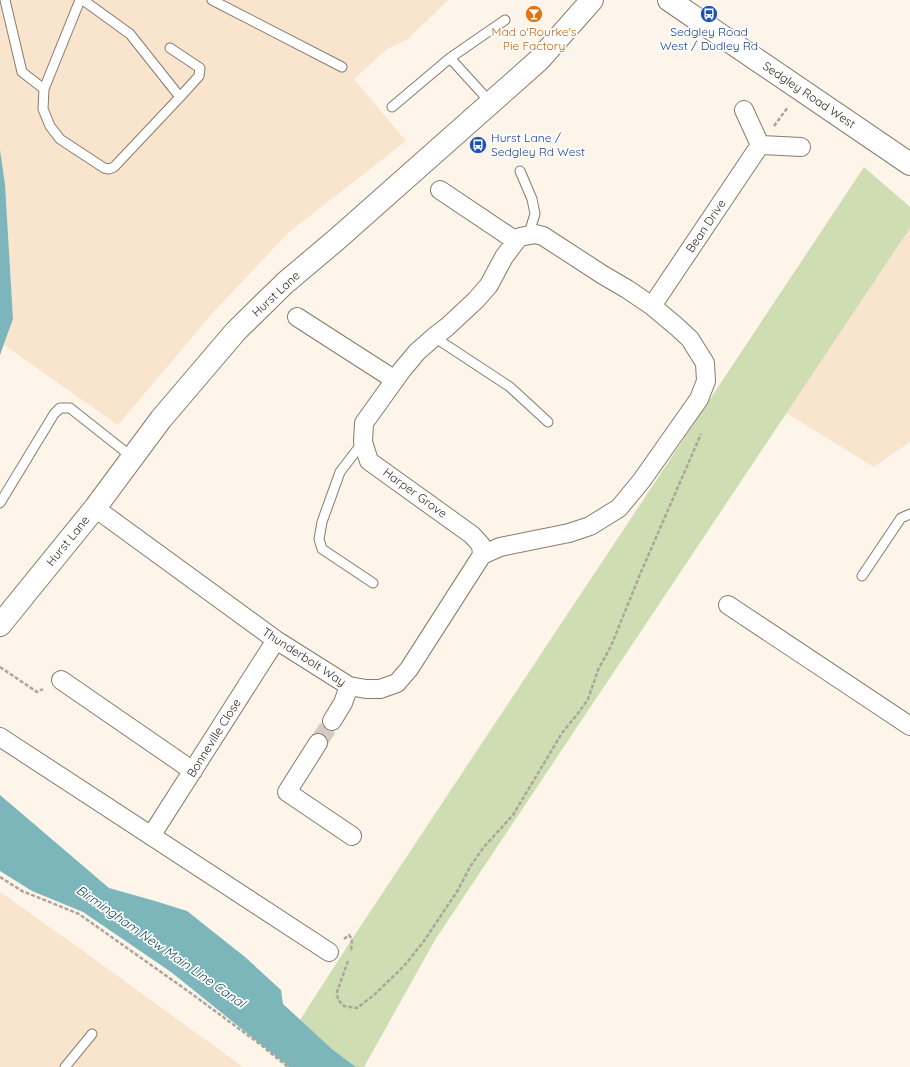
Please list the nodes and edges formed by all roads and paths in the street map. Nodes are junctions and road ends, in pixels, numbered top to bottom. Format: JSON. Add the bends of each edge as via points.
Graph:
{"nodes":[{"id":1,"x":5,"y":0,"type":"edge"},
{"id":2,"x":81,"y":0,"type":"edge"},
{"id":3,"x":212,"y":0,"type":"edge"},
{"id":4,"x":592,"y":0,"type":"edge"},
{"id":5,"x":669,"y":0,"type":"edge"},
{"id":6,"x":505,"y":20,"type":"dead end"},
{"id":7,"x":170,"y":48,"type":"dead end"},
{"id":8,"x":450,"y":58,"type":"junction"},
{"id":9,"x":342,"y":67,"type":"dead end"},
{"id":10,"x":44,"y":89,"type":"junction"},
{"id":11,"x":801,"y":90,"type":"junction"},
{"id":12,"x":180,"y":97,"type":"junction"},
{"id":13,"x":491,"y":103,"type":"junction"},
{"id":14,"x":392,"y":107,"type":"dead end"},
{"id":15,"x":744,"y":110,"type":"dead end"},
{"id":16,"x":760,"y":145,"type":"junction"},
{"id":17,"x":801,"y":148,"type":"dead end"},
{"id":18,"x":910,"y":164,"type":"edge"},
{"id":19,"x":520,"y":171,"type":"dead end"},
{"id":20,"x":440,"y":190,"type":"dead end"},
{"id":21,"x":522,"y":238,"type":"junction"},
{"id":22,"x":652,"y":306,"type":"junction"},
{"id":23,"x":297,"y":317,"type":"dead end"},
{"id":24,"x":434,"y":337,"type":"junction"},
{"id":25,"x":395,"y":380,"type":"junction"},
{"id":26,"x":548,"y":422,"type":"dead end"},
{"id":27,"x":703,"y":430,"type":"dead end"},
{"id":28,"x":363,"y":442,"type":"junction"},
{"id":29,"x":132,"y":458,"type":"junction"},
{"id":30,"x":0,"y":503,"type":"edge"},
{"id":31,"x":95,"y":508,"type":"junction"},
{"id":32,"x":910,"y":514,"type":"edge"},
{"id":33,"x":482,"y":555,"type":"junction"},
{"id":34,"x":862,"y":576,"type":"dead end"},
{"id":35,"x":373,"y":583,"type":"dead end"},
{"id":36,"x":728,"y":605,"type":"dead end"},
{"id":37,"x":0,"y":625,"type":"edge"},
{"id":38,"x":276,"y":640,"type":"junction"},
{"id":39,"x":0,"y":667,"type":"edge"},
{"id":40,"x":61,"y":680,"type":"joint"},
{"id":41,"x":349,"y":686,"type":"junction"},
{"id":42,"x":332,"y":721,"type":"tunnel mouth"},
{"id":43,"x":910,"y":726,"type":"edge"},
{"id":44,"x":0,"y":737,"type":"edge"},
{"id":45,"x":318,"y":743,"type":"tunnel mouth"},
{"id":46,"x":193,"y":771,"type":"junction"},
{"id":47,"x":151,"y":836,"type":"junction"},
{"id":48,"x":352,"y":836,"type":"dead end"},
{"id":49,"x":0,"y":877,"type":"edge"},
{"id":50,"x":329,"y":952,"type":"joint"},
{"id":51,"x":350,"y":954,"type":"dead end"},
{"id":52,"x":349,"y":960,"type":"dead end"},
{"id":53,"x":92,"y":1034,"type":"dead end"},
{"id":54,"x":65,"y":1067,"type":"edge"},
{"id":55,"x":288,"y":1067,"type":"edge"}],
"edges":[{"from":1,"to":10,"type":"lane","via":[[22,72]]},
{"from":2,"to":10,"type":"lane"},
{"from":2,"to":12,"type":"lane","via":[[130,34]]},
{"from":3,"to":9,"type":"lane"},
{"from":4,"to":13,"type":"main road","name":"Hurst Lane","via":[[539,60]]},
{"from":5,"to":11,"type":"main road","name":"Sedgley Road West"},
{"from":6,"to":8,"type":"lane"},
{"from":7,"to":12,"type":"lane","via":[[200,68],[199,76]]},
{"from":8,"to":13,"type":"lane"},
{"from":8,"to":14,"type":"lane"},
{"from":10,"to":12,"type":"lane","via":[[43,109],[50,126],[60,139],[109,169],[114,167]]},
{"from":11,"to":16,"type":"path"},
{"from":11,"to":18,"type":"main road","name":"Sedgley Road West"},
{"from":13,"to":29,"type":"main road","name":"Hurst Lane","via":[[285,283],[236,332]]},
{"from":15,"to":16,"type":"street"},
{"from":16,"to":17,"type":"street"},
{"from":16,"to":22,"type":"street","name":"Bean Drive"},
{"from":19,"to":21,"type":"lane","via":[[532,199],[535,214]]},
{"from":20,"to":21,"type":"street"},
{"from":21,"to":22,"type":"street","via":[[535,234],[543,236]]},
{"from":21,"to":24,"type":"street","name":"Harper Grove","via":[[504,257],[490,285]]},
{"from":22,"to":33,"type":"street","via":[[690,339],[704,363],[706,381],[699,399],[619,508],[590,526],[500,547]]},
{"from":23,"to":25,"type":"street"},
{"from":24,"to":25,"type":"street","name":"Harper Grove","via":[[417,352]]},
{"from":24,"to":26,"type":"lane","via":[[510,387]]},
{"from":25,"to":28,"type":"street","name":"Harper Grove","via":[[364,423]]},
{"from":27,"to":52,"type":"path","via":[[611,646],[598,670],[588,699],[562,733],[513,815],[483,848],[424,941],[404,966],[357,1008],[344,1006],[338,1000],[337,992]]},
{"from":28,"to":33,"type":"street","name":"Harper Grove","via":[[369,461],[472,535],[481,545]]},
{"from":28,"to":35,"type":"lane","via":[[340,472],[322,522],[319,539],[322,549]]},
{"from":29,"to":30,"type":"lane","via":[[70,408],[60,408]]},
{"from":29,"to":31,"type":"main road","name":"Hurst Lane"},
{"from":31,"to":37,"type":"main road","name":"Hurst Lane"},
{"from":31,"to":38,"type":"street","name":"Thunderbolt Way"},
{"from":32,"to":34,"type":"lane","via":[[901,518]]},
{"from":33,"to":41,"type":"street","name":"Thunderbolt Way","via":[[409,669],[397,683],[373,689]]},
{"from":36,"to":43,"type":"street"},
{"from":38,"to":41,"type":"street","name":"Thunderbolt Way"},
{"from":38,"to":46,"type":"street","name":"Bonneville Close"},
{"from":39,"to":40,"type":"path","via":[[37,692]]},
{"from":40,"to":46,"type":"street"},
{"from":41,"to":42,"type":"street","via":[[343,703]]},
{"from":44,"to":47,"type":"street"},
{"from":45,"to":48,"type":"street","via":[[287,792]]},
{"from":46,"to":47,"type":"street","name":"Bonneville Close"},
{"from":47,"to":50,"type":"street"},
{"from":49,"to":55,"type":"path","via":[[22,891],[79,914],[198,998]]},
{"from":50,"to":51,"type":"path","via":[[349,935],[353,943]]},
{"from":53,"to":54,"type":"lane"}]}
